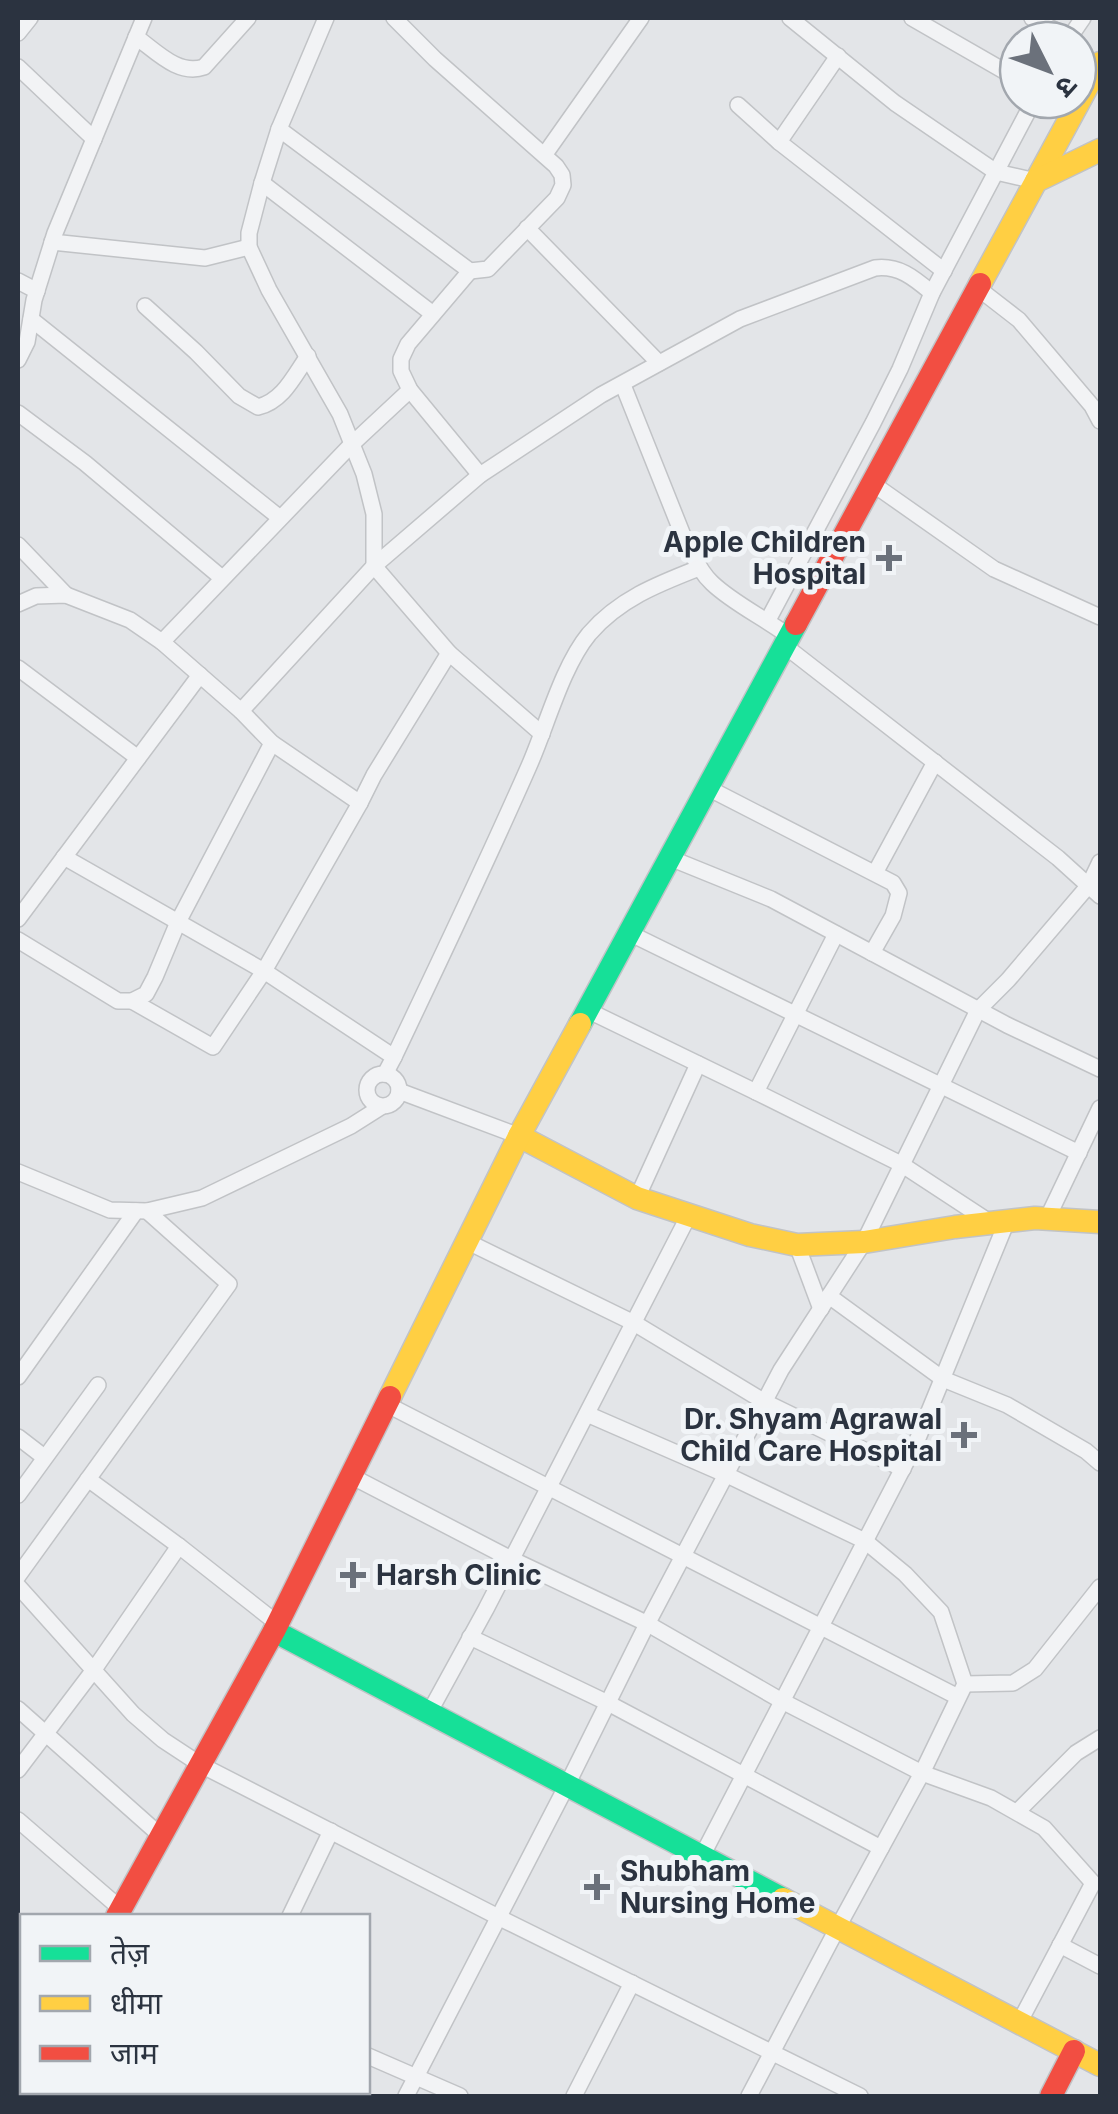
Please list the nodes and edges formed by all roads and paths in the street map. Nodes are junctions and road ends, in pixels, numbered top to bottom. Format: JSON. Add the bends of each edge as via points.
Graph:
{"nodes":[{"id":1,"x":30,"y":18,"type":"edge"},
{"id":2,"x":144,"y":18,"type":"edge"},
{"id":3,"x":248,"y":18,"type":"edge"},
{"id":4,"x":326,"y":18,"type":"edge"},
{"id":5,"x":394,"y":18,"type":"edge"},
{"id":6,"x":641,"y":18,"type":"edge"},
{"id":7,"x":790,"y":18,"type":"edge"},
{"id":8,"x":912,"y":18,"type":"edge"},
{"id":9,"x":18,"y":32,"type":"edge"},
{"id":10,"x":136,"y":37,"type":"junction"},
{"id":11,"x":838,"y":56,"type":"junction"},
{"id":12,"x":1100,"y":63,"type":"edge"},
{"id":13,"x":18,"y":67,"type":"edge"},
{"id":14,"x":998,"y":67,"type":"edge"},
{"id":15,"x":738,"y":105,"type":"dead end"},
{"id":16,"x":1023,"y":120,"type":"edge"},
{"id":17,"x":279,"y":129,"type":"junction"},
{"id":18,"x":94,"y":139,"type":"junction"},
{"id":19,"x":779,"y":142,"type":"junction"},
{"id":20,"x":1100,"y":150,"type":"edge"},
{"id":21,"x":544,"y":154,"type":"junction"},
{"id":22,"x":996,"y":172,"type":"junction"},
{"id":23,"x":1036,"y":181,"type":"junction"},
{"id":24,"x":262,"y":183,"type":"junction"},
{"id":25,"x":527,"y":228,"type":"junction"},
{"id":26,"x":52,"y":242,"type":"junction"},
{"id":27,"x":249,"y":248,"type":"junction"},
{"id":28,"x":470,"y":271,"type":"junction"},
{"id":29,"x":944,"y":272,"type":"junction"},
{"id":30,"x":18,"y":281,"type":"edge"},
{"id":31,"x":979,"y":289,"type":"junction"},
{"id":32,"x":37,"y":291,"type":"junction"},
{"id":33,"x":932,"y":292,"type":"junction"},
{"id":34,"x":145,"y":306,"type":"dead end"},
{"id":35,"x":433,"y":314,"type":"junction"},
{"id":36,"x":31,"y":319,"type":"junction"},
{"id":37,"x":308,"y":356,"type":"junction"},
{"id":38,"x":18,"y":360,"type":"edge"},
{"id":39,"x":659,"y":364,"type":"junction"},
{"id":40,"x":623,"y":385,"type":"junction"},
{"id":41,"x":410,"y":390,"type":"junction"},
{"id":42,"x":18,"y":413,"type":"edge"},
{"id":43,"x":1100,"y":420,"type":"edge"},
{"id":44,"x":351,"y":446,"type":"junction"},
{"id":45,"x":480,"y":475,"type":"junction"},
{"id":46,"x":873,"y":484,"type":"junction"},
{"id":47,"x":280,"y":518,"type":"junction"},
{"id":48,"x":18,"y":545,"type":"edge"},
{"id":49,"x":374,"y":566,"type":"junction"},
{"id":50,"x":699,"y":568,"type":"junction"},
{"id":51,"x":222,"y":578,"type":"junction"},
{"id":52,"x":66,"y":594,"type":"junction"},
{"id":53,"x":18,"y":604,"type":"edge"},
{"id":54,"x":1100,"y":618,"type":"edge"},
{"id":55,"x":768,"y":620,"type":"junction"},
{"id":56,"x":162,"y":642,"type":"junction"},
{"id":57,"x":788,"y":642,"type":"junction"},
{"id":58,"x":448,"y":653,"type":"junction"},
{"id":59,"x":18,"y":668,"type":"edge"},
{"id":60,"x":200,"y":675,"type":"junction"},
{"id":61,"x":241,"y":711,"type":"junction"},
{"id":62,"x":542,"y":734,"type":"junction"},
{"id":63,"x":272,"y":743,"type":"junction"},
{"id":64,"x":138,"y":758,"type":"junction"},
{"id":65,"x":935,"y":762,"type":"junction"},
{"id":66,"x":708,"y":788,"type":"junction"},
{"id":67,"x":360,"y":803,"type":"junction"},
{"id":68,"x":64,"y":856,"type":"junction"},
{"id":69,"x":670,"y":858,"type":"junction"},
{"id":70,"x":1100,"y":862,"type":"edge"},
{"id":71,"x":875,"y":873,"type":"junction"},
{"id":72,"x":1094,"y":890,"type":"edge"},
{"id":73,"x":18,"y":919,"type":"edge"},
{"id":74,"x":178,"y":922,"type":"junction"},
{"id":75,"x":630,"y":933,"type":"junction"},
{"id":76,"x":836,"y":934,"type":"junction"},
{"id":77,"x":18,"y":940,"type":"edge"},
{"id":78,"x":872,"y":953,"type":"junction"},
{"id":79,"x":264,"y":971,"type":"junction"},
{"id":80,"x":132,"y":1002,"type":"junction"},
{"id":81,"x":588,"y":1010,"type":"junction"},
{"id":82,"x":978,"y":1010,"type":"junction"},
{"id":83,"x":794,"y":1013,"type":"junction"},
{"id":84,"x":394,"y":1057,"type":"junction"},
{"id":85,"x":698,"y":1064,"type":"junction"},
{"id":86,"x":1100,"y":1069,"type":"edge"},
{"id":87,"x":385,"y":1074,"type":"junction"},
{"id":88,"x":941,"y":1086,"type":"junction"},
{"id":89,"x":399,"y":1091,"type":"junction"},
{"id":90,"x":756,"y":1092,"type":"junction"},
{"id":91,"x":382,"y":1107,"type":"junction"},
{"id":92,"x":1100,"y":1108,"type":"edge"},
{"id":93,"x":519,"y":1136,"type":"junction"},
{"id":94,"x":1079,"y":1153,"type":"junction"},
{"id":95,"x":901,"y":1164,"type":"junction"},
{"id":96,"x":18,"y":1172,"type":"edge"},
{"id":97,"x":637,"y":1198,"type":"junction"},
{"id":98,"x":142,"y":1211,"type":"junction"},
{"id":99,"x":690,"y":1215,"type":"junction"},
{"id":100,"x":1047,"y":1218,"type":"junction"},
{"id":101,"x":999,"y":1222,"type":"junction"},
{"id":102,"x":1100,"y":1222,"type":"edge"},
{"id":103,"x":466,"y":1242,"type":"junction"},
{"id":104,"x":864,"y":1242,"type":"junction"},
{"id":105,"x":797,"y":1244,"type":"junction"},
{"id":106,"x":825,"y":1303,"type":"junction"},
{"id":107,"x":634,"y":1323,"type":"junction"},
{"id":108,"x":18,"y":1377,"type":"edge"},
{"id":109,"x":943,"y":1379,"type":"junction"},
{"id":110,"x":98,"y":1385,"type":"dead end"},
{"id":111,"x":765,"y":1402,"type":"junction"},
{"id":112,"x":386,"y":1404,"type":"junction"},
{"id":113,"x":587,"y":1414,"type":"junction"},
{"id":114,"x":18,"y":1436,"type":"edge"},
{"id":115,"x":44,"y":1457,"type":"junction"},
{"id":116,"x":1100,"y":1463,"type":"edge"},
{"id":117,"x":902,"y":1469,"type":"junction"},
{"id":118,"x":727,"y":1475,"type":"junction"},
{"id":119,"x":351,"y":1476,"type":"junction"},
{"id":120,"x":88,"y":1479,"type":"junction"},
{"id":121,"x":550,"y":1486,"type":"junction"},
{"id":122,"x":18,"y":1495,"type":"edge"},
{"id":123,"x":865,"y":1541,"type":"junction"},
{"id":124,"x":180,"y":1546,"type":"junction"},
{"id":125,"x":684,"y":1556,"type":"junction"},
{"id":126,"x":510,"y":1558,"type":"junction"},
{"id":127,"x":18,"y":1576,"type":"edge"},
{"id":128,"x":18,"y":1586,"type":"edge"},
{"id":129,"x":1100,"y":1587,"type":"edge"},
{"id":130,"x":648,"y":1624,"type":"junction"},
{"id":131,"x":820,"y":1626,"type":"junction"},
{"id":132,"x":276,"y":1628,"type":"junction"},
{"id":133,"x":470,"y":1637,"type":"junction"},
{"id":134,"x":93,"y":1670,"type":"junction"},
{"id":135,"x":962,"y":1690,"type":"junction"},
{"id":136,"x":782,"y":1700,"type":"junction"},
{"id":137,"x":608,"y":1704,"type":"junction"},
{"id":138,"x":18,"y":1708,"type":"edge"},
{"id":139,"x":429,"y":1712,"type":"junction"},
{"id":140,"x":45,"y":1734,"type":"junction"},
{"id":141,"x":1100,"y":1738,"type":"edge"},
{"id":142,"x":200,"y":1764,"type":"junction"},
{"id":143,"x":18,"y":1770,"type":"edge"},
{"id":144,"x":922,"y":1773,"type":"junction"},
{"id":145,"x":743,"y":1776,"type":"junction"},
{"id":146,"x":567,"y":1785,"type":"junction"},
{"id":147,"x":1016,"y":1812,"type":"junction"},
{"id":148,"x":18,"y":1820,"type":"edge"},
{"id":149,"x":331,"y":1831,"type":"junction"},
{"id":150,"x":161,"y":1836,"type":"junction"},
{"id":151,"x":881,"y":1848,"type":"junction"},
{"id":152,"x":702,"y":1856,"type":"junction"},
{"id":153,"x":1097,"y":1885,"type":"edge"},
{"id":154,"x":119,"y":1913,"type":"edge"},
{"id":155,"x":291,"y":1914,"type":"edge"},
{"id":156,"x":498,"y":1917,"type":"junction"},
{"id":157,"x":838,"y":1927,"type":"junction"},
{"id":158,"x":1060,"y":1946,"type":"junction"},
{"id":159,"x":1100,"y":1966,"type":"edge"},
{"id":160,"x":632,"y":1983,"type":"junction"},
{"id":161,"x":1020,"y":2023,"type":"junction"},
{"id":162,"x":772,"y":2052,"type":"junction"},
{"id":163,"x":1074,"y":2052,"type":"junction"},
{"id":164,"x":370,"y":2057,"type":"edge"},
{"id":165,"x":1100,"y":2065,"type":"edge"},
{"id":166,"x":416,"y":2076,"type":"junction"},
{"id":167,"x":406,"y":2096,"type":"edge"},
{"id":168,"x":460,"y":2096,"type":"edge"},
{"id":169,"x":574,"y":2096,"type":"edge"},
{"id":170,"x":749,"y":2096,"type":"edge"},
{"id":171,"x":860,"y":2096,"type":"edge"},
{"id":172,"x":1051,"y":2096,"type":"edge"}],
"edges":[{"from":1,"to":9,"type":"street"},
{"from":2,"to":10,"type":"street"},
{"from":3,"to":10,"type":"street","via":[[194,70],[182,70]]},
{"from":4,"to":17,"type":"street"},
{"from":5,"to":21,"type":"street"},
{"from":6,"to":21,"type":"street"},
{"from":7,"to":11,"type":"street"},
{"from":8,"to":14,"type":"street"},
{"from":10,"to":18,"type":"street"},
{"from":11,"to":19,"type":"street"},
{"from":11,"to":22,"type":"street"},
{"from":12,"to":23,"type":"street"},
{"from":13,"to":18,"type":"street"},
{"from":15,"to":19,"type":"street"},
{"from":16,"to":22,"type":"street"},
{"from":17,"to":24,"type":"street"},
{"from":17,"to":28,"type":"street"},
{"from":18,"to":26,"type":"street"},
{"from":19,"to":29,"type":"street"},
{"from":20,"to":23,"type":"street"},
{"from":21,"to":25,"type":"street","via":[[563,185]]},
{"from":22,"to":23,"type":"street"},
{"from":22,"to":29,"type":"street"},
{"from":23,"to":31,"type":"street"},
{"from":24,"to":27,"type":"street"},
{"from":24,"to":35,"type":"street"},
{"from":25,"to":28,"type":"street","via":[[488,269]]},
{"from":25,"to":39,"type":"street"},
{"from":26,"to":27,"type":"street","via":[[205,258]]},
{"from":26,"to":32,"type":"street"},
{"from":27,"to":37,"type":"street"},
{"from":28,"to":35,"type":"street"},
{"from":29,"to":33,"type":"street"},
{"from":30,"to":32,"type":"street"},
{"from":31,"to":43,"type":"street","via":[[1019,320]]},
{"from":31,"to":46,"type":"street"},
{"from":32,"to":36,"type":"street"},
{"from":33,"to":39,"type":"street","via":[[908,274],[874,268],[740,319]]},
{"from":33,"to":55,"type":"street","via":[[900,369]]},
{"from":34,"to":37,"type":"street","via":[[238,396],[258,407],[272,404]]},
{"from":35,"to":41,"type":"street","via":[[401,359]]},
{"from":36,"to":38,"type":"street"},
{"from":36,"to":47,"type":"street"},
{"from":37,"to":44,"type":"street"},
{"from":39,"to":40,"type":"street"},
{"from":40,"to":45,"type":"street"},
{"from":40,"to":50,"type":"street"},
{"from":41,"to":44,"type":"street"},
{"from":41,"to":45,"type":"street"},
{"from":42,"to":51,"type":"street"},
{"from":44,"to":47,"type":"street"},
{"from":44,"to":49,"type":"street","via":[[374,514]]},
{"from":45,"to":49,"type":"street"},
{"from":46,"to":54,"type":"street","via":[[994,569]]},
{"from":46,"to":57,"type":"street"},
{"from":47,"to":51,"type":"street"},
{"from":48,"to":52,"type":"street"},
{"from":49,"to":58,"type":"street"},
{"from":49,"to":61,"type":"street"},
{"from":50,"to":55,"type":"street","via":[[722,592]]},
{"from":50,"to":62,"type":"street","via":[[646,589],[590,632],[574,654]]},
{"from":51,"to":56,"type":"street"},
{"from":52,"to":53,"type":"street"},
{"from":52,"to":56,"type":"street","via":[[130,620]]},
{"from":55,"to":57,"type":"street"},
{"from":56,"to":60,"type":"street"},
{"from":57,"to":65,"type":"street"},
{"from":57,"to":66,"type":"street"},
{"from":58,"to":62,"type":"street"},
{"from":58,"to":67,"type":"street"},
{"from":59,"to":64,"type":"street"},
{"from":60,"to":61,"type":"street"},
{"from":60,"to":64,"type":"street"},
{"from":61,"to":63,"type":"street"},
{"from":62,"to":84,"type":"street"},
{"from":63,"to":67,"type":"street"},
{"from":63,"to":74,"type":"street"},
{"from":64,"to":68,"type":"street"},
{"from":65,"to":71,"type":"street"},
{"from":65,"to":72,"type":"street"},
{"from":66,"to":69,"type":"street"},
{"from":66,"to":71,"type":"street"},
{"from":67,"to":79,"type":"street"},
{"from":68,"to":73,"type":"street"},
{"from":68,"to":74,"type":"street"},
{"from":69,"to":75,"type":"street"},
{"from":69,"to":76,"type":"street"},
{"from":70,"to":72,"type":"street"},
{"from":71,"to":78,"type":"street","via":[[899,893]]},
{"from":72,"to":82,"type":"street"},
{"from":74,"to":79,"type":"street"},
{"from":74,"to":80,"type":"street","via":[[146,994]]},
{"from":75,"to":81,"type":"street"},
{"from":75,"to":83,"type":"street"},
{"from":76,"to":78,"type":"street"},
{"from":76,"to":83,"type":"street"},
{"from":77,"to":80,"type":"street","via":[[118,1001]]},
{"from":78,"to":82,"type":"street"},
{"from":79,"to":80,"type":"street","via":[[213,1047]]},
{"from":79,"to":84,"type":"street"},
{"from":81,"to":85,"type":"street"},
{"from":81,"to":93,"type":"street"},
{"from":82,"to":86,"type":"street"},
{"from":82,"to":88,"type":"street"},
{"from":83,"to":88,"type":"street"},
{"from":83,"to":90,"type":"street"},
{"from":84,"to":87,"type":"street"},
{"from":85,"to":90,"type":"street"},
{"from":85,"to":97,"type":"street"},
{"from":87,"to":89,"type":"street"},
{"from":87,"to":91,"type":"street","via":[[366,1088]]},
{"from":88,"to":94,"type":"street"},
{"from":88,"to":95,"type":"street"},
{"from":89,"to":91,"type":"street"},
{"from":89,"to":93,"type":"street"},
{"from":90,"to":95,"type":"street"},
{"from":91,"to":98,"type":"street","via":[[202,1198]]},
{"from":92,"to":94,"type":"street"},
{"from":93,"to":97,"type":"street"},
{"from":93,"to":103,"type":"street"},
{"from":94,"to":100,"type":"street"},
{"from":95,"to":101,"type":"street"},
{"from":95,"to":104,"type":"street"},
{"from":96,"to":98,"type":"street","via":[[110,1210]]},
{"from":97,"to":99,"type":"street"},
{"from":98,"to":108,"type":"street"},
{"from":98,"to":120,"type":"street","via":[[229,1284]]},
{"from":99,"to":105,"type":"street"},
{"from":99,"to":107,"type":"street"},
{"from":100,"to":101,"type":"street"},
{"from":100,"to":102,"type":"street"},
{"from":101,"to":104,"type":"street"},
{"from":101,"to":109,"type":"street"},
{"from":103,"to":107,"type":"street"},
{"from":103,"to":112,"type":"street"},
{"from":104,"to":105,"type":"street"},
{"from":104,"to":106,"type":"street"},
{"from":105,"to":106,"type":"street"},
{"from":106,"to":109,"type":"street"},
{"from":106,"to":111,"type":"street"},
{"from":107,"to":111,"type":"street"},
{"from":107,"to":113,"type":"street"},
{"from":109,"to":116,"type":"street","via":[[1007,1405]]},
{"from":109,"to":117,"type":"street"},
{"from":110,"to":115,"type":"street"},
{"from":111,"to":117,"type":"street"},
{"from":111,"to":118,"type":"street"},
{"from":112,"to":119,"type":"street"},
{"from":112,"to":121,"type":"street"},
{"from":113,"to":118,"type":"street"},
{"from":113,"to":121,"type":"street"},
{"from":114,"to":115,"type":"street"},
{"from":115,"to":122,"type":"street"},
{"from":117,"to":123,"type":"street"},
{"from":118,"to":123,"type":"street"},
{"from":118,"to":125,"type":"street"},
{"from":119,"to":126,"type":"street"},
{"from":119,"to":132,"type":"street"},
{"from":120,"to":124,"type":"street"},
{"from":120,"to":127,"type":"street"},
{"from":121,"to":125,"type":"street"},
{"from":121,"to":126,"type":"street"},
{"from":123,"to":131,"type":"street"},
{"from":123,"to":135,"type":"street","via":[[941,1612]]},
{"from":124,"to":132,"type":"street"},
{"from":124,"to":134,"type":"street"},
{"from":125,"to":130,"type":"street"},
{"from":125,"to":131,"type":"street"},
{"from":126,"to":130,"type":"street"},
{"from":126,"to":133,"type":"street"},
{"from":128,"to":134,"type":"street"},
{"from":129,"to":135,"type":"street","via":[[1035,1669],[1014,1683]]},
{"from":130,"to":136,"type":"street"},
{"from":130,"to":137,"type":"street"},
{"from":131,"to":135,"type":"street"},
{"from":131,"to":136,"type":"street"},
{"from":132,"to":139,"type":"street"},
{"from":132,"to":142,"type":"street"},
{"from":133,"to":137,"type":"street"},
{"from":133,"to":139,"type":"street"},
{"from":134,"to":140,"type":"street"},
{"from":134,"to":142,"type":"street","via":[[133,1714]]},
{"from":135,"to":144,"type":"street"},
{"from":136,"to":144,"type":"street"},
{"from":136,"to":145,"type":"street"},
{"from":137,"to":145,"type":"street"},
{"from":137,"to":146,"type":"street"},
{"from":138,"to":140,"type":"street"},
{"from":139,"to":146,"type":"street"},
{"from":140,"to":143,"type":"street"},
{"from":140,"to":150,"type":"street"},
{"from":141,"to":147,"type":"street"},
{"from":142,"to":149,"type":"street"},
{"from":142,"to":150,"type":"street"},
{"from":144,"to":147,"type":"street"},
{"from":144,"to":151,"type":"street"},
{"from":145,"to":151,"type":"street"},
{"from":145,"to":152,"type":"street"},
{"from":146,"to":152,"type":"street"},
{"from":146,"to":156,"type":"street"},
{"from":147,"to":153,"type":"street","via":[[1044,1828]]},
{"from":148,"to":154,"type":"street"},
{"from":149,"to":155,"type":"street"},
{"from":149,"to":156,"type":"street"},
{"from":150,"to":154,"type":"street"},
{"from":151,"to":157,"type":"street"},
{"from":152,"to":157,"type":"street"},
{"from":153,"to":158,"type":"street"},
{"from":156,"to":160,"type":"street"},
{"from":156,"to":166,"type":"street"},
{"from":157,"to":161,"type":"street"},
{"from":157,"to":162,"type":"street"},
{"from":158,"to":159,"type":"street"},
{"from":158,"to":161,"type":"street"},
{"from":160,"to":162,"type":"street"},
{"from":160,"to":169,"type":"street"},
{"from":161,"to":163,"type":"street"},
{"from":162,"to":170,"type":"street"},
{"from":162,"to":171,"type":"street"},
{"from":163,"to":165,"type":"street"},
{"from":163,"to":172,"type":"street"},
{"from":164,"to":166,"type":"street"},
{"from":166,"to":167,"type":"street"},
{"from":166,"to":168,"type":"street"}]}
